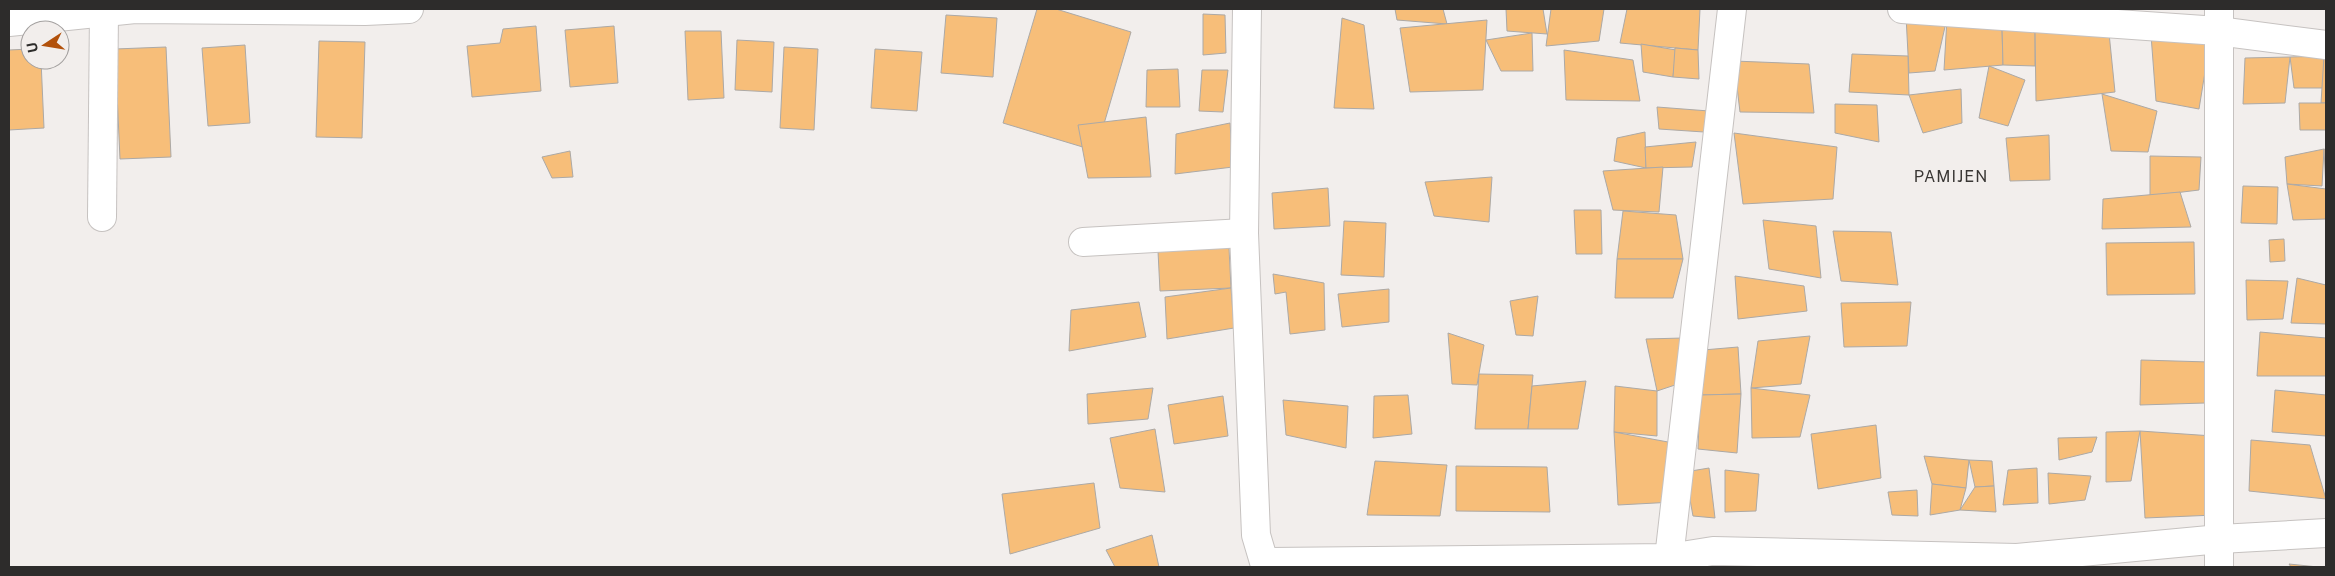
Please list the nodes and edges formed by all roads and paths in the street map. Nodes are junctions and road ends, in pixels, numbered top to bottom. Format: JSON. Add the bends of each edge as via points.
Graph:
{"nodes":[{"id":1,"x":135,"y":9,"type":"edge"},
{"id":2,"x":409,"y":9,"type":"edge"},
{"id":3,"x":1247,"y":9,"type":"edge"},
{"id":4,"x":1732,"y":9,"type":"edge"},
{"id":5,"x":1902,"y":9,"type":"edge"},
{"id":6,"x":104,"y":10,"type":"junction"},
{"id":7,"x":365,"y":10,"type":"edge"},
{"id":8,"x":2218,"y":20,"type":"edge"},
{"id":9,"x":9,"y":22,"type":"edge"},
{"id":10,"x":2326,"y":45,"type":"edge"},
{"id":11,"x":102,"y":218,"type":"dead end"},
{"id":12,"x":1244,"y":233,"type":"junction"},
{"id":13,"x":1083,"y":242,"type":"dead end"},
{"id":14,"x":2326,"y":533,"type":"edge"},
{"id":15,"x":2220,"y":540,"type":"junction"},
{"id":16,"x":1669,"y":562,"type":"edge"},
{"id":17,"x":2018,"y":563,"type":"edge"},
{"id":18,"x":1265,"y":564,"type":"edge"},
{"id":19,"x":2219,"y":567,"type":"edge"}],
"edges":[{"from":1,"to":6,"type":"street"},
{"from":1,"to":7,"type":"street"},
{"from":2,"to":7,"type":"street"},
{"from":3,"to":12,"type":"street"},
{"from":4,"to":16,"type":"street"},
{"from":5,"to":8,"type":"street"},
{"from":6,"to":9,"type":"street"},
{"from":6,"to":11,"type":"street"},
{"from":8,"to":10,"type":"street"},
{"from":8,"to":15,"type":"street"},
{"from":12,"to":13,"type":"street"},
{"from":12,"to":18,"type":"street","via":[[1256,535]]},
{"from":14,"to":15,"type":"street"},
{"from":15,"to":17,"type":"street"},
{"from":15,"to":19,"type":"street"},
{"from":16,"to":17,"type":"street","via":[[1713,551]]},
{"from":16,"to":18,"type":"street"}]}
